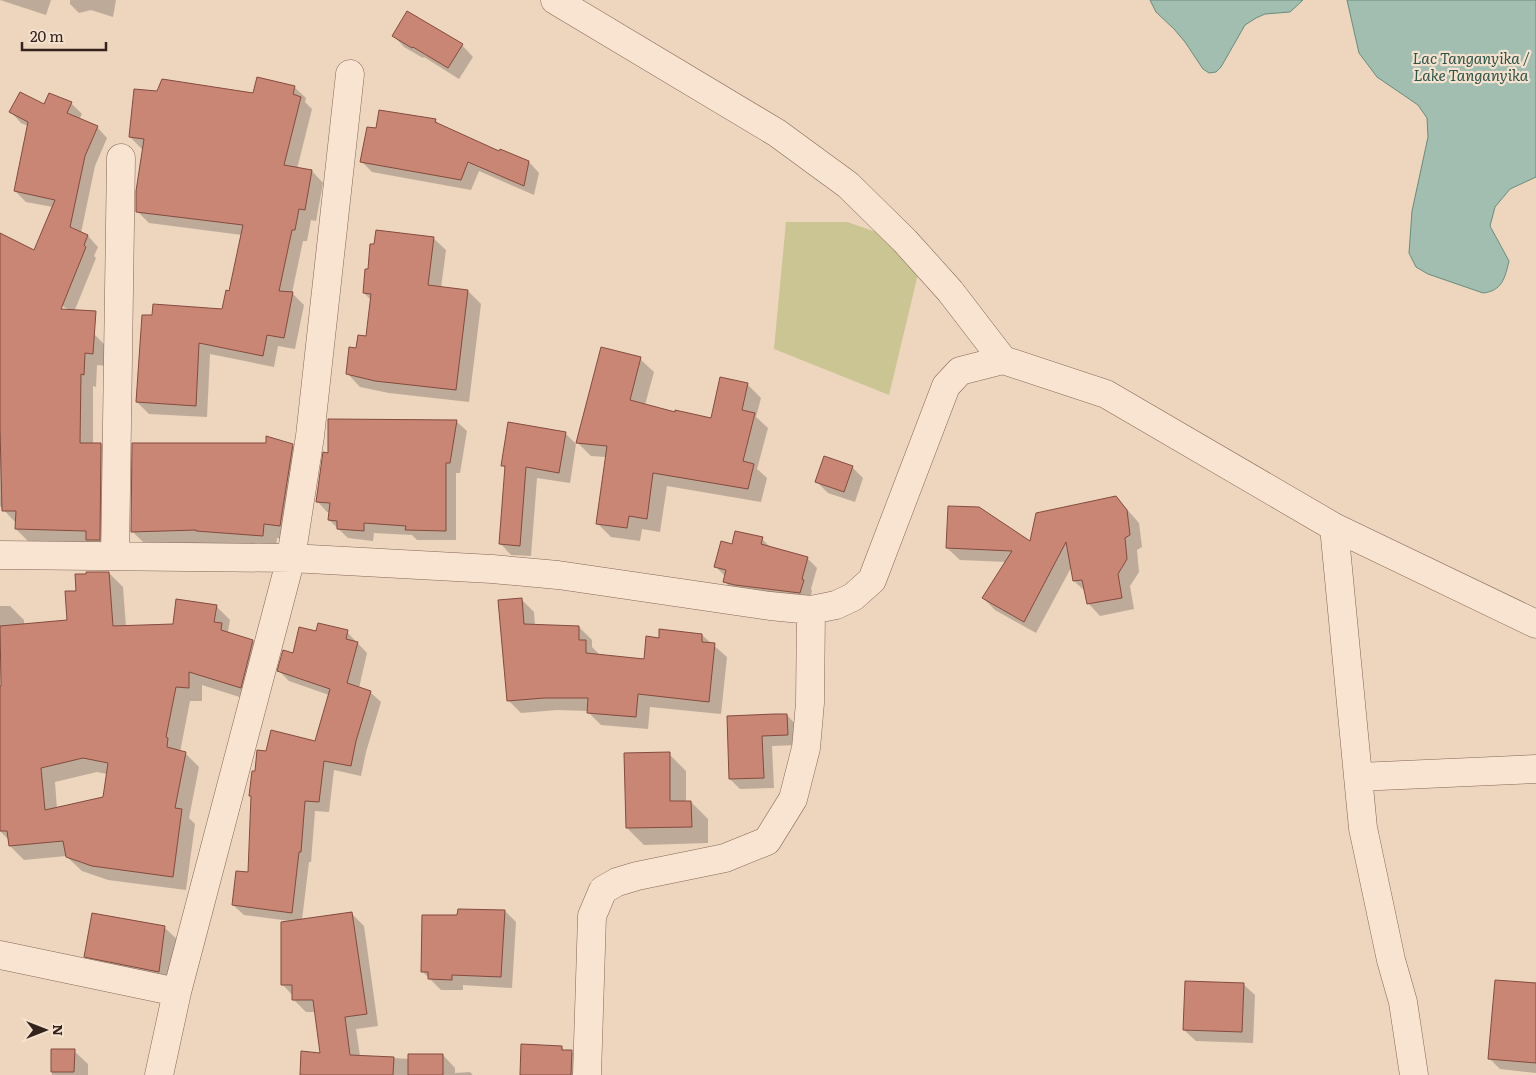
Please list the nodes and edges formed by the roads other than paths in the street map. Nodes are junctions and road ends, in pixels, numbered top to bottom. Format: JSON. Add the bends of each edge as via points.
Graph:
{"nodes":[{"id":1,"x":555,"y":0,"type":"edge"},
{"id":2,"x":350,"y":74,"type":"dead end"},
{"id":3,"x":122,"y":158,"type":"dead end"},
{"id":4,"x":1003,"y":360,"type":"junction"},
{"id":5,"x":1334,"y":527,"type":"junction"},
{"id":6,"x":0,"y":554,"type":"edge"},
{"id":7,"x":115,"y":556,"type":"junction"},
{"id":8,"x":291,"y":558,"type":"junction"},
{"id":9,"x":811,"y":610,"type":"junction"},
{"id":10,"x":1536,"y":624,"type":"edge"},
{"id":11,"x":1536,"y":769,"type":"edge"},
{"id":12,"x":1358,"y":776,"type":"junction"},
{"id":13,"x":0,"y":955,"type":"edge"},
{"id":14,"x":177,"y":992,"type":"junction"},
{"id":15,"x":159,"y":1075,"type":"edge"},
{"id":16,"x":587,"y":1075,"type":"edge"},
{"id":17,"x":1414,"y":1075,"type":"edge"}],
"edges":[{"from":1,"to":4,"type":"street","via":[[777,133],[848,184],[944,284]]},
{"from":2,"to":8,"type":"street","via":[[310,436]]},
{"from":3,"to":7,"type":"street"},
{"from":4,"to":5,"type":"street","via":[[1106,394]]},
{"from":4,"to":9,"type":"street","via":[[960,371],[946,386],[872,580],[853,597]]},
{"from":5,"to":10,"type":"street"},
{"from":5,"to":12,"type":"street"},
{"from":6,"to":7,"type":"street"},
{"from":7,"to":8,"type":"street"},
{"from":8,"to":9,"type":"street","via":[[558,575]]},
{"from":8,"to":14,"type":"street"},
{"from":9,"to":16,"type":"street","via":[[806,748],[793,799],[767,841],[725,858],[637,876],[603,890],[592,916]]},
{"from":11,"to":12,"type":"street"},
{"from":12,"to":17,"type":"street","via":[[1367,852],[1403,1002]]},
{"from":13,"to":14,"type":"street"},
{"from":14,"to":15,"type":"street"}]}
